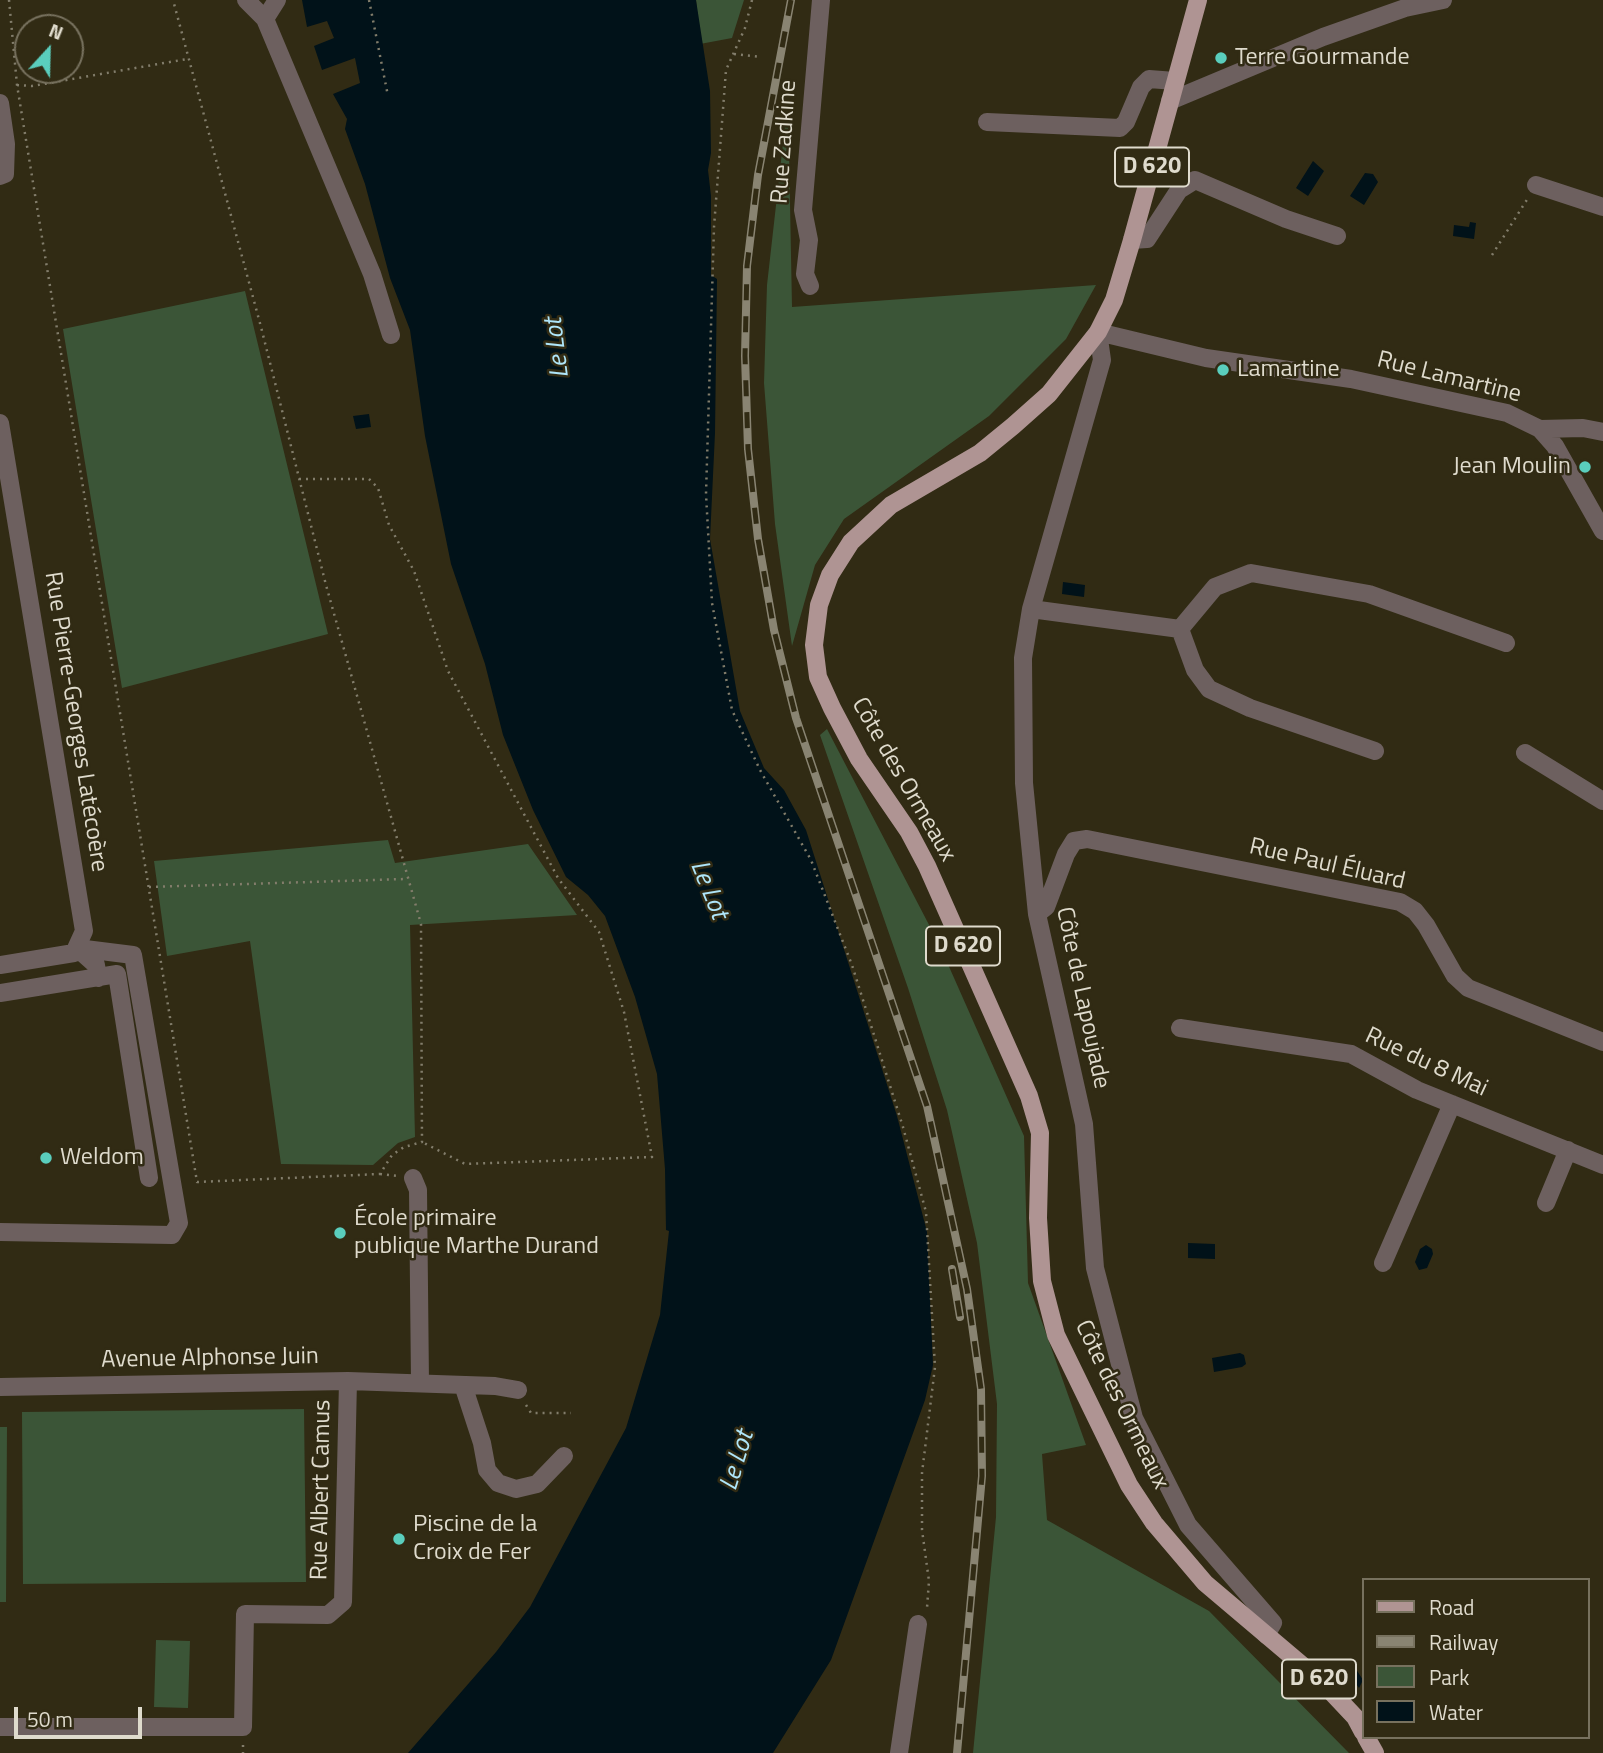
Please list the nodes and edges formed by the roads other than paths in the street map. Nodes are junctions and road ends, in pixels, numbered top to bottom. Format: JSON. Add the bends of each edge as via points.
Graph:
{"nodes":[{"id":1,"x":246,"y":0,"type":"edge"},
{"id":2,"x":277,"y":0,"type":"edge"},
{"id":3,"x":821,"y":0,"type":"edge"},
{"id":4,"x":1198,"y":0,"type":"edge"},
{"id":5,"x":1443,"y":0,"type":"edge"},
{"id":6,"x":265,"y":19,"type":"junction"},
{"id":7,"x":1175,"y":81,"type":"junction"},
{"id":8,"x":1170,"y":101,"type":"junction"},
{"id":9,"x":0,"y":103,"type":"edge"},
{"id":10,"x":987,"y":122,"type":"dead end"},
{"id":11,"x":2,"y":125,"type":"edge"},
{"id":12,"x":0,"y":176,"type":"edge"},
{"id":13,"x":1536,"y":185,"type":"road end"},
{"id":14,"x":1603,"y":207,"type":"edge"},
{"id":15,"x":1337,"y":236,"type":"dead end"},
{"id":16,"x":1132,"y":240,"type":"junction"},
{"id":17,"x":810,"y":286,"type":"dead end"},
{"id":18,"x":1098,"y":332,"type":"junction"},
{"id":19,"x":391,"y":335,"type":"dead end"},
{"id":20,"x":0,"y":423,"type":"edge"},
{"id":21,"x":1540,"y":429,"type":"junction"},
{"id":22,"x":1603,"y":432,"type":"edge"},
{"id":23,"x":1603,"y":531,"type":"edge"},
{"id":24,"x":1031,"y":609,"type":"junction"},
{"id":25,"x":1180,"y":629,"type":"junction"},
{"id":26,"x":1506,"y":643,"type":"dead end"},
{"id":27,"x":1375,"y":751,"type":"dead end"},
{"id":28,"x":1525,"y":753,"type":"dead end"},
{"id":29,"x":1603,"y":801,"type":"edge"},
{"id":30,"x":1037,"y":914,"type":"junction"},
{"id":31,"x":77,"y":948,"type":"junction"},
{"id":32,"x":0,"y":965,"type":"edge"},
{"id":33,"x":98,"y":978,"type":"junction"},
{"id":34,"x":0,"y":993,"type":"edge"},
{"id":35,"x":1180,"y":1028,"type":"dead end"},
{"id":36,"x":1603,"y":1042,"type":"edge"},
{"id":37,"x":1452,"y":1104,"type":"junction"},
{"id":38,"x":1568,"y":1150,"type":"junction"},
{"id":39,"x":1603,"y":1165,"type":"edge"},
{"id":40,"x":149,"y":1178,"type":"dead end"},
{"id":41,"x":413,"y":1178,"type":"dead end"},
{"id":42,"x":1546,"y":1203,"type":"dead end"},
{"id":43,"x":0,"y":1232,"type":"edge"},
{"id":44,"x":1383,"y":1263,"type":"dead end"},
{"id":45,"x":348,"y":1381,"type":"junction"},
{"id":46,"x":420,"y":1383,"type":"junction"},
{"id":47,"x":463,"y":1385,"type":"junction"},
{"id":48,"x":0,"y":1387,"type":"edge"},
{"id":49,"x":518,"y":1390,"type":"road end"},
{"id":50,"x":564,"y":1456,"type":"dead end"},
{"id":51,"x":918,"y":1624,"type":"road end"},
{"id":52,"x":1266,"y":1634,"type":"junction"},
{"id":53,"x":0,"y":1727,"type":"edge"},
{"id":54,"x":1362,"y":1730,"type":"edge"},
{"id":55,"x":899,"y":1753,"type":"edge"}],
"edges":[{"from":1,"to":6,"type":"street"},
{"from":2,"to":6,"type":"street"},
{"from":3,"to":17,"type":"street","name":"Rue Zadkine","via":[[803,210],[809,240],[805,274]]},
{"from":4,"to":7,"type":"main road","name":"Côte des Ormeaux","number":"D 620"},
{"from":5,"to":8,"type":"street","via":[[1405,8],[1323,37]]},
{"from":6,"to":19,"type":"street","via":[[372,274]]},
{"from":7,"to":8,"type":"main road","name":"Côte des Ormeaux","number":"D 620"},
{"from":7,"to":10,"type":"street","via":[[1149,79],[1120,128]]},
{"from":8,"to":16,"type":"main road","name":"Côte des Ormeaux","number":"D 620"},
{"from":9,"to":11,"type":"street"},
{"from":11,"to":12,"type":"street","via":[[5,174]]},
{"from":13,"to":14,"type":"street"},
{"from":15,"to":16,"type":"street","via":[[1195,180],[1179,190],[1147,239]]},
{"from":16,"to":18,"type":"main road","name":"Côte des Ormeaux","number":"D 620","via":[[1114,300]]},
{"from":18,"to":21,"type":"street","name":"Rue Lamartine","via":[[1206,358],[1351,379],[1481,407]]},
{"from":18,"to":24,"type":"street","name":"Côte de Lapoujade","via":[[1102,360]]},
{"from":18,"to":52,"type":"main road","name":"Côte des Ormeaux","number":"D 620","via":[[1049,394],[1013,426],[980,453],[891,505],[851,542],[830,575],[819,605],[814,645],[818,677],[859,759],[928,866],[1029,1096],[1040,1133],[1040,1267],[1056,1335],[1129,1485],[1154,1523],[1205,1583]]},
{"from":20,"to":31,"type":"street","name":"Rue Pierre-Georges Latécoère","via":[[84,931]]},
{"from":21,"to":22,"type":"street"},
{"from":21,"to":23,"type":"street","via":[[1555,446]]},
{"from":24,"to":25,"type":"street"},
{"from":24,"to":30,"type":"street","name":"Côte de Lapoujade","via":[[1023,658],[1024,783]]},
{"from":25,"to":26,"type":"street","via":[[1215,587],[1251,573],[1369,594]]},
{"from":25,"to":27,"type":"street","via":[[1195,670],[1209,688],[1250,708]]},
{"from":28,"to":29,"type":"street"},
{"from":30,"to":36,"type":"street","name":"Rue Paul Éluard","via":[[1046,907],[1074,841],[1087,839],[1400,902],[1415,911],[1455,976],[1468,988]]},
{"from":30,"to":52,"type":"street","name":"Côte de Lapoujade","via":[[1084,1124],[1095,1268],[1134,1418],[1188,1525],[1273,1623]]},
{"from":31,"to":32,"type":"street","via":[[74,953]]},
{"from":31,"to":33,"type":"street","via":[[96,965]]},
{"from":31,"to":43,"type":"street","via":[[133,955],[179,1223],[172,1235]]},
{"from":33,"to":34,"type":"street"},
{"from":33,"to":40,"type":"street","via":[[117,974]]},
{"from":35,"to":37,"type":"street","name":"Rue du 8 Mai","via":[[1351,1054]]},
{"from":37,"to":38,"type":"street","name":"Rue du 8 Mai"},
{"from":37,"to":44,"type":"street"},
{"from":38,"to":39,"type":"street","name":"Rue du 8 Mai"},
{"from":38,"to":42,"type":"street"},
{"from":41,"to":46,"type":"street","via":[[418,1190]]},
{"from":45,"to":46,"type":"street","name":"Avenue Alphonse Juin"},
{"from":45,"to":48,"type":"street","name":"Avenue Alphonse Juin"},
{"from":45,"to":53,"type":"street","name":"Rue Albert Camus","via":[[343,1602],[328,1615],[245,1614],[243,1727]]},
{"from":46,"to":47,"type":"street","name":"Avenue Alphonse Juin"},
{"from":47,"to":49,"type":"street","name":"Avenue Alphonse Juin"},
{"from":47,"to":50,"type":"street","via":[[487,1470],[498,1483],[516,1489],[537,1484]]},
{"from":51,"to":55,"type":"street"},
{"from":52,"to":54,"type":"main road","number":"D 620","via":[[1322,1682]]}]}
